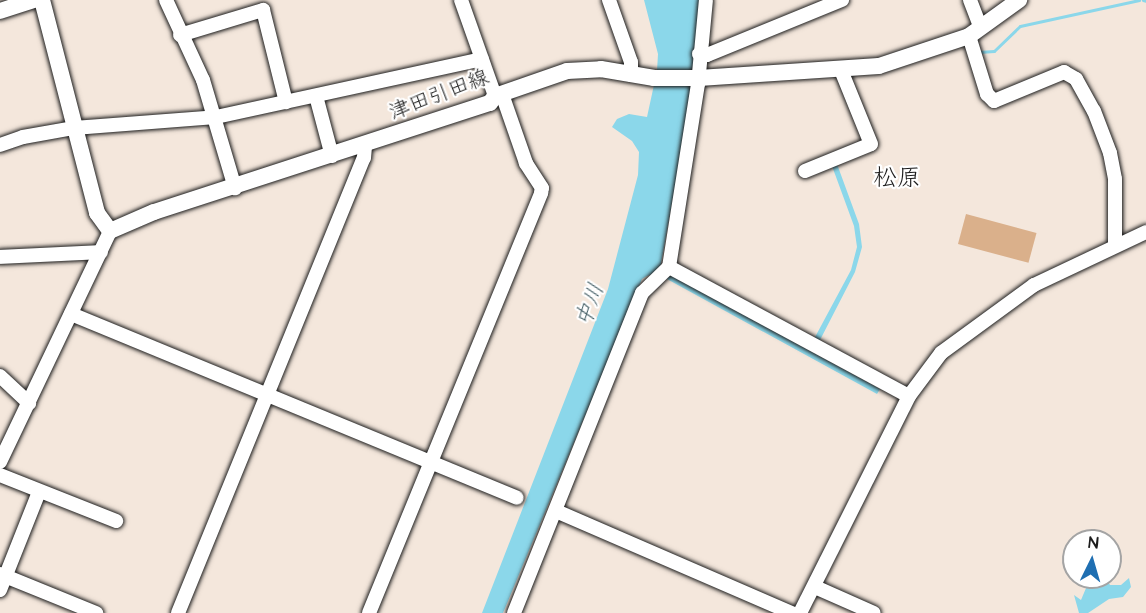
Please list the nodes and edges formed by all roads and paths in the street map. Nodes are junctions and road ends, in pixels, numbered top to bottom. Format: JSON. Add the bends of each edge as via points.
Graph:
{"nodes":[{"id":1,"x":33,"y":0,"type":"edge"},
{"id":2,"x":42,"y":0,"type":"edge"},
{"id":3,"x":166,"y":0,"type":"edge"},
{"id":4,"x":609,"y":0,"type":"edge"},
{"id":5,"x":706,"y":0,"type":"edge"},
{"id":6,"x":842,"y":0,"type":"edge"},
{"id":7,"x":970,"y":0,"type":"edge"},
{"id":8,"x":1019,"y":0,"type":"edge"},
{"id":9,"x":464,"y":1,"type":"edge"},
{"id":10,"x":0,"y":11,"type":"edge"},
{"id":11,"x":975,"y":32,"type":"junction"},
{"id":12,"x":180,"y":35,"type":"junction"},
{"id":13,"x":699,"y":54,"type":"junction"},
{"id":14,"x":482,"y":59,"type":"junction"},
{"id":15,"x":841,"y":70,"type":"junction"},
{"id":16,"x":631,"y":75,"type":"junction"},
{"id":17,"x":697,"y":78,"type":"junction"},
{"id":18,"x":498,"y":95,"type":"junction"},
{"id":19,"x":316,"y":96,"type":"junction"},
{"id":20,"x":286,"y":102,"type":"junction"},
{"id":21,"x":216,"y":117,"type":"junction"},
{"id":22,"x":74,"y":128,"type":"junction"},
{"id":23,"x":0,"y":145,"type":"edge"},
{"id":24,"x":365,"y":146,"type":"junction"},
{"id":25,"x":332,"y":156,"type":"junction"},
{"id":26,"x":805,"y":171,"type":"dead end"},
{"id":27,"x":235,"y":188,"type":"junction"},
{"id":28,"x":110,"y":231,"type":"junction"},
{"id":29,"x":1146,"y":232,"type":"edge"},
{"id":30,"x":1115,"y":246,"type":"junction"},
{"id":31,"x":101,"y":252,"type":"junction"},
{"id":32,"x":0,"y":257,"type":"edge"},
{"id":33,"x":669,"y":267,"type":"junction"},
{"id":34,"x":71,"y":314,"type":"junction"},
{"id":35,"x":0,"y":376,"type":"edge"},
{"id":36,"x":267,"y":396,"type":"junction"},
{"id":37,"x":909,"y":396,"type":"junction"},
{"id":38,"x":29,"y":403,"type":"junction"},
{"id":39,"x":2,"y":455,"type":"edge"},
{"id":40,"x":430,"y":463,"type":"junction"},
{"id":41,"x":0,"y":475,"type":"edge"},
{"id":42,"x":39,"y":492,"type":"junction"},
{"id":43,"x":517,"y":498,"type":"dead end"},
{"id":44,"x":556,"y":511,"type":"junction"},
{"id":45,"x":116,"y":521,"type":"dead end"},
{"id":46,"x":3,"y":575,"type":"edge"},
{"id":47,"x":815,"y":587,"type":"junction"},
{"id":48,"x":0,"y":590,"type":"edge"},
{"id":49,"x":96,"y":613,"type":"edge"},
{"id":50,"x":178,"y":613,"type":"edge"},
{"id":51,"x":369,"y":613,"type":"edge"},
{"id":52,"x":514,"y":613,"type":"edge"},
{"id":53,"x":792,"y":613,"type":"edge"},
{"id":54,"x":800,"y":613,"type":"edge"},
{"id":55,"x":874,"y":613,"type":"edge"}],
"edges":[{"from":1,"to":10,"type":"main road"},
{"from":2,"to":22,"type":"main road"},
{"from":3,"to":12,"type":"street"},
{"from":4,"to":16,"type":"street","via":[[631,62]]},
{"from":5,"to":13,"type":"street"},
{"from":6,"to":13,"type":"street"},
{"from":7,"to":11,"type":"street"},
{"from":8,"to":11,"type":"main road","name":"津田引田線"},
{"from":9,"to":14,"type":"street"},
{"from":11,"to":15,"type":"main road","name":"津田引田線","via":[[901,61]]},
{"from":11,"to":30,"type":"street","via":[[987,94],[994,101],[1064,72],[1076,79],[1110,153],[1115,180]]},
{"from":12,"to":20,"type":"street","via":[[263,10]]},
{"from":12,"to":21,"type":"street"},
{"from":13,"to":17,"type":"street"},
{"from":14,"to":18,"type":"street"},
{"from":14,"to":19,"type":"street"},
{"from":15,"to":17,"type":"main road","name":"津田引田線"},
{"from":15,"to":26,"type":"street","via":[[871,144]]},
{"from":16,"to":17,"type":"main road","name":"津田引田線"},
{"from":16,"to":18,"type":"main road","name":"津田引田線","via":[[601,69],[567,71]]},
{"from":17,"to":33,"type":"street"},
{"from":18,"to":24,"type":"main road","name":"津田引田線","via":[[490,103]]},
{"from":18,"to":40,"type":"street","via":[[526,163],[542,188],[541,194]]},
{"from":19,"to":20,"type":"street"},
{"from":19,"to":25,"type":"street"},
{"from":20,"to":21,"type":"street"},
{"from":21,"to":22,"type":"street"},
{"from":21,"to":27,"type":"street"},
{"from":22,"to":23,"type":"street"},
{"from":22,"to":28,"type":"main road","via":[[97,213]]},
{"from":24,"to":25,"type":"main road","name":"津田引田線"},
{"from":24,"to":36,"type":"street","via":[[364,159]]},
{"from":25,"to":27,"type":"main road","name":"津田引田線"},
{"from":27,"to":28,"type":"main road","name":"津田引田線","via":[[154,212]]},
{"from":28,"to":31,"type":"street"},
{"from":29,"to":30,"type":"street"},
{"from":30,"to":37,"type":"street","via":[[1034,285],[950,346]]},
{"from":31,"to":32,"type":"street"},
{"from":31,"to":34,"type":"street"},
{"from":33,"to":37,"type":"street"},
{"from":33,"to":44,"type":"street","via":[[642,293]]},
{"from":34,"to":36,"type":"street"},
{"from":34,"to":38,"type":"street"},
{"from":35,"to":38,"type":"street"},
{"from":36,"to":40,"type":"street"},
{"from":36,"to":50,"type":"street"},
{"from":37,"to":47,"type":"street"},
{"from":38,"to":39,"type":"street"},
{"from":40,"to":43,"type":"street"},
{"from":40,"to":51,"type":"street"},
{"from":41,"to":42,"type":"street"},
{"from":42,"to":45,"type":"street"},
{"from":42,"to":46,"type":"street"},
{"from":44,"to":52,"type":"street"},
{"from":44,"to":53,"type":"street"},
{"from":46,"to":48,"type":"street"},
{"from":46,"to":49,"type":"street"},
{"from":47,"to":54,"type":"street"},
{"from":47,"to":55,"type":"street"}]}
